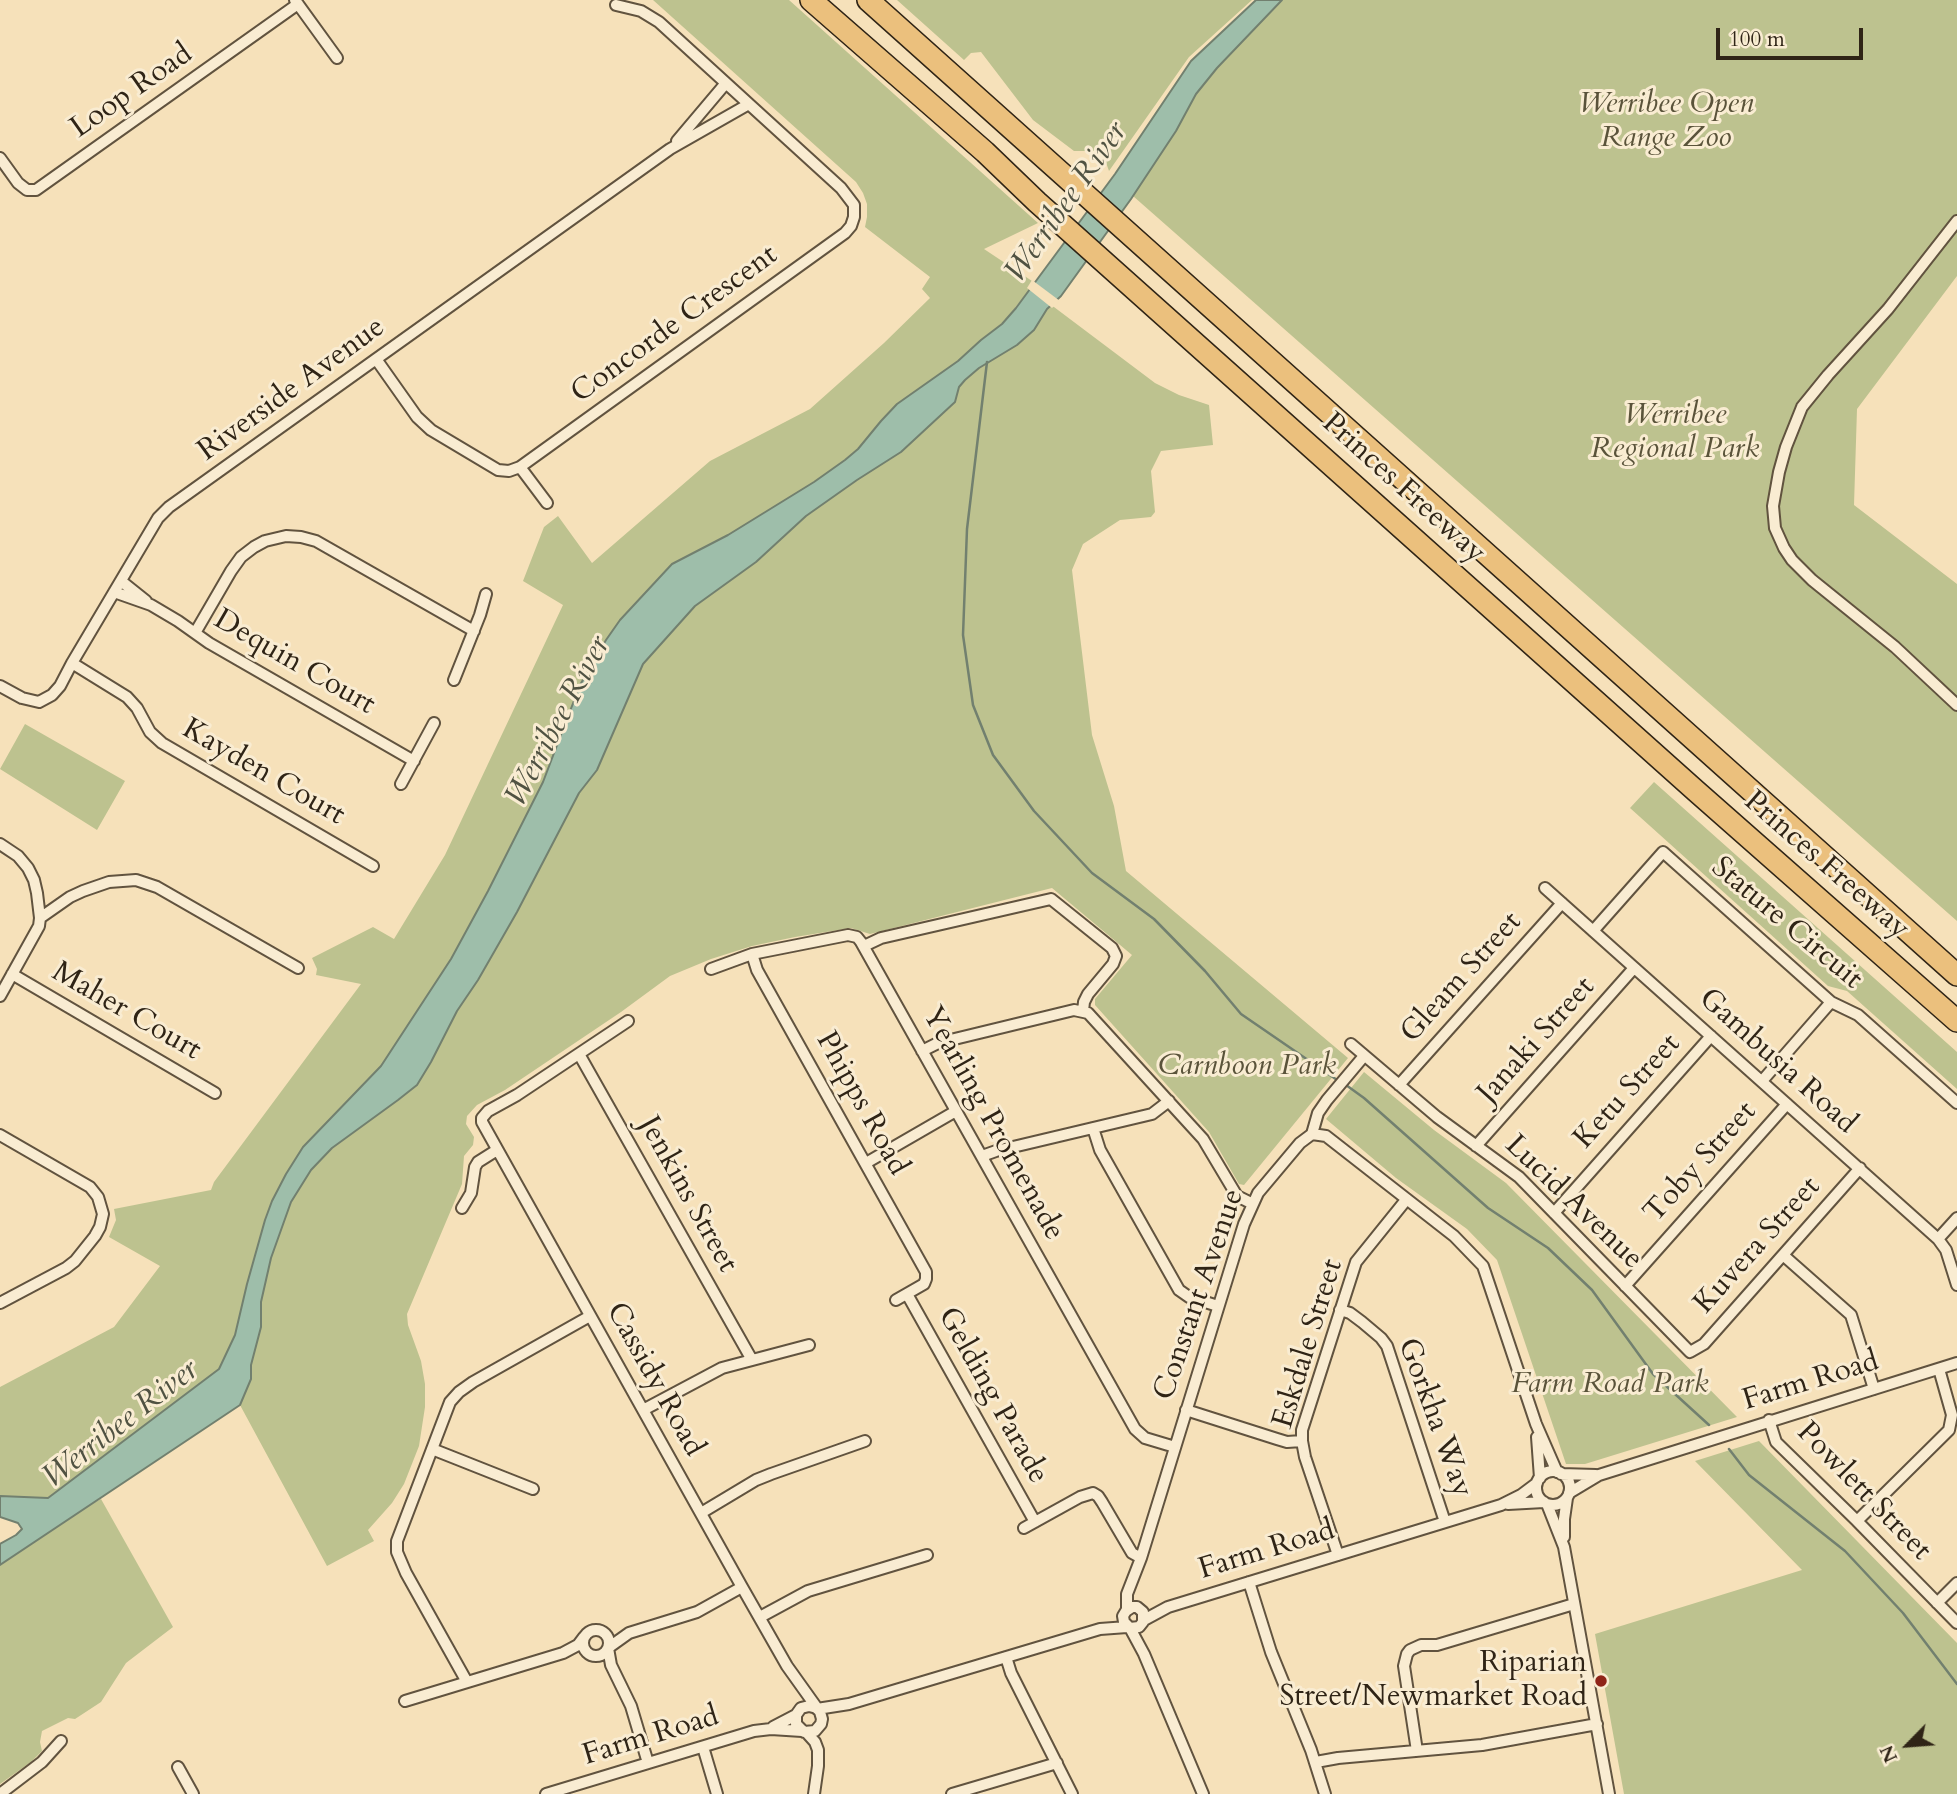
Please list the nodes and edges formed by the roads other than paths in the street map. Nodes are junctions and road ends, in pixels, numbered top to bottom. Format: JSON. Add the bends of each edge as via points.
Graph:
{"nodes":[{"id":1,"x":811,"y":0,"type":"edge"},
{"id":2,"x":868,"y":0,"type":"edge"},
{"id":3,"x":296,"y":2,"type":"edge"},
{"id":4,"x":616,"y":5,"type":"dead end"},
{"id":5,"x":337,"y":58,"type":"dead end"},
{"id":6,"x":726,"y":83,"type":"junction"},
{"id":7,"x":749,"y":104,"type":"junction"},
{"id":8,"x":670,"y":149,"type":"junction"},
{"id":9,"x":0,"y":158,"type":"edge"},
{"id":10,"x":1957,"y":221,"type":"edge"},
{"id":11,"x":376,"y":359,"type":"junction"},
{"id":12,"x":520,"y":467,"type":"junction"},
{"id":13,"x":547,"y":503,"type":"dead end"},
{"id":14,"x":121,"y":581,"type":"junction"},
{"id":15,"x":114,"y":592,"type":"junction"},
{"id":16,"x":486,"y":594,"type":"dead end"},
{"id":17,"x":151,"y":605,"type":"junction"},
{"id":18,"x":474,"y":631,"type":"junction"},
{"id":19,"x":195,"y":633,"type":"junction"},
{"id":20,"x":72,"y":663,"type":"junction"},
{"id":21,"x":454,"y":680,"type":"dead end"},
{"id":22,"x":0,"y":686,"type":"edge"},
{"id":23,"x":1957,"y":705,"type":"edge"},
{"id":24,"x":434,"y":723,"type":"dead end"},
{"id":25,"x":414,"y":761,"type":"junction"},
{"id":26,"x":401,"y":784,"type":"dead end"},
{"id":27,"x":0,"y":844,"type":"edge"},
{"id":28,"x":373,"y":866,"type":"dead end"},
{"id":29,"x":1545,"y":888,"type":"dead end"},
{"id":30,"x":1562,"y":903,"type":"junction"},
{"id":31,"x":40,"y":918,"type":"junction"},
{"id":32,"x":1593,"y":931,"type":"junction"},
{"id":33,"x":864,"y":946,"type":"junction"},
{"id":34,"x":752,"y":954,"type":"junction"},
{"id":35,"x":298,"y":968,"type":"dead end"},
{"id":36,"x":1634,"y":968,"type":"junction"},
{"id":37,"x":711,"y":969,"type":"dead end"},
{"id":38,"x":12,"y":974,"type":"junction"},
{"id":39,"x":1957,"y":975,"type":"edge"},
{"id":40,"x":1,"y":992,"type":"edge"},
{"id":41,"x":1831,"y":1002,"type":"junction"},
{"id":42,"x":1083,"y":1011,"type":"junction"},
{"id":43,"x":628,"y":1021,"type":"dead end"},
{"id":44,"x":1957,"y":1021,"type":"edge"},
{"id":45,"x":1710,"y":1036,"type":"junction"},
{"id":46,"x":1351,"y":1044,"type":"dead end"},
{"id":47,"x":922,"y":1051,"type":"junction"},
{"id":48,"x":579,"y":1054,"type":"junction"},
{"id":49,"x":1364,"y":1056,"type":"junction"},
{"id":50,"x":1762,"y":1081,"type":"junction"},
{"id":51,"x":1399,"y":1085,"type":"junction"},
{"id":52,"x":215,"y":1093,"type":"dead end"},
{"id":53,"x":1169,"y":1101,"type":"junction"},
{"id":54,"x":1957,"y":1103,"type":"edge"},
{"id":55,"x":1787,"y":1104,"type":"junction"},
{"id":56,"x":956,"y":1111,"type":"junction"},
{"id":57,"x":1093,"y":1128,"type":"junction"},
{"id":58,"x":1312,"y":1134,"type":"junction"},
{"id":59,"x":0,"y":1135,"type":"edge"},
{"id":60,"x":1476,"y":1146,"type":"junction"},
{"id":61,"x":497,"y":1150,"type":"junction"},
{"id":62,"x":982,"y":1156,"type":"junction"},
{"id":63,"x":866,"y":1163,"type":"junction"},
{"id":64,"x":1860,"y":1168,"type":"junction"},
{"id":65,"x":1406,"y":1200,"type":"junction"},
{"id":66,"x":1253,"y":1204,"type":"junction"},
{"id":67,"x":462,"y":1208,"type":"dead end"},
{"id":68,"x":1554,"y":1213,"type":"junction"},
{"id":69,"x":1957,"y":1218,"type":"edge"},
{"id":70,"x":1938,"y":1239,"type":"junction"},
{"id":71,"x":1783,"y":1255,"type":"junction"},
{"id":72,"x":1957,"y":1285,"type":"edge"},
{"id":73,"x":1625,"y":1286,"type":"junction"},
{"id":74,"x":907,"y":1294,"type":"junction"},
{"id":75,"x":896,"y":1300,"type":"dead end"},
{"id":76,"x":0,"y":1303,"type":"edge"},
{"id":77,"x":1218,"y":1306,"type":"junction"},
{"id":78,"x":1340,"y":1310,"type":"junction"},
{"id":79,"x":590,"y":1316,"type":"junction"},
{"id":80,"x":809,"y":1345,"type":"dead end"},
{"id":81,"x":1690,"y":1352,"type":"joint"},
{"id":82,"x":752,"y":1360,"type":"junction"},
{"id":83,"x":1957,"y":1363,"type":"edge"},
{"id":84,"x":1939,"y":1369,"type":"junction"},
{"id":85,"x":1874,"y":1389,"type":"junction"},
{"id":86,"x":643,"y":1410,"type":"junction"},
{"id":87,"x":1186,"y":1410,"type":"junction"},
{"id":88,"x":1769,"y":1420,"type":"junction"},
{"id":89,"x":1536,"y":1424,"type":"junction"},
{"id":90,"x":865,"y":1441,"type":"dead end"},
{"id":91,"x":1302,"y":1441,"type":"junction"},
{"id":92,"x":1175,"y":1447,"type":"junction"},
{"id":93,"x":432,"y":1449,"type":"junction"},
{"id":94,"x":1559,"y":1473,"type":"junction"},
{"id":95,"x":1599,"y":1475,"type":"junction"},
{"id":96,"x":1539,"y":1480,"type":"junction"},
{"id":97,"x":533,"y":1489,"type":"dead end"},
{"id":98,"x":1568,"y":1495,"type":"junction"},
{"id":99,"x":1545,"y":1503,"type":"junction"},
{"id":100,"x":1501,"y":1505,"type":"junction"},
{"id":101,"x":701,"y":1513,"type":"junction"},
{"id":102,"x":1857,"y":1521,"type":"junction"},
{"id":103,"x":1035,"y":1522,"type":"junction"},
{"id":104,"x":1445,"y":1522,"type":"junction"},
{"id":105,"x":1024,"y":1528,"type":"dead end"},
{"id":106,"x":1564,"y":1547,"type":"junction"},
{"id":107,"x":928,"y":1555,"type":"dead end"},
{"id":108,"x":1338,"y":1555,"type":"junction"},
{"id":109,"x":1141,"y":1558,"type":"junction"},
{"id":110,"x":1249,"y":1582,"type":"junction"},
{"id":111,"x":1957,"y":1583,"type":"edge"},
{"id":112,"x":742,"y":1587,"type":"junction"},
{"id":113,"x":1937,"y":1603,"type":"junction"},
{"id":114,"x":1574,"y":1604,"type":"junction"},
{"id":115,"x":1136,"y":1614,"type":"junction"},
{"id":116,"x":760,"y":1617,"type":"junction"},
{"id":117,"x":1957,"y":1623,"type":"edge"},
{"id":118,"x":1129,"y":1627,"type":"junction"},
{"id":119,"x":1100,"y":1629,"type":"junction"},
{"id":120,"x":603,"y":1631,"type":"junction"},
{"id":121,"x":629,"y":1633,"type":"junction"},
{"id":122,"x":584,"y":1637,"type":"junction"},
{"id":123,"x":608,"y":1648,"type":"junction"},
{"id":124,"x":563,"y":1653,"type":"junction"},
{"id":125,"x":1144,"y":1654,"type":"junction"},
{"id":126,"x":591,"y":1655,"type":"junction"},
{"id":127,"x":1006,"y":1657,"type":"junction"},
{"id":128,"x":787,"y":1666,"type":"junction"},
{"id":129,"x":615,"y":1676,"type":"junction"},
{"id":130,"x":467,"y":1682,"type":"junction"},
{"id":131,"x":405,"y":1701,"type":"dead end"},
{"id":132,"x":849,"y":1704,"type":"junction"},
{"id":133,"x":817,"y":1709,"type":"junction"},
{"id":134,"x":797,"y":1713,"type":"junction"},
{"id":135,"x":821,"y":1723,"type":"junction"},
{"id":136,"x":1597,"y":1724,"type":"junction"},
{"id":137,"x":771,"y":1729,"type":"junction"},
{"id":138,"x":804,"y":1731,"type":"junction"},
{"id":139,"x":61,"y":1741,"type":"dead end"},
{"id":140,"x":703,"y":1747,"type":"junction"},
{"id":141,"x":1417,"y":1751,"type":"junction"},
{"id":142,"x":1316,"y":1762,"type":"junction"},
{"id":143,"x":648,"y":1763,"type":"junction"},
{"id":144,"x":1057,"y":1763,"type":"junction"},
{"id":145,"x":818,"y":1766,"type":"junction"},
{"id":146,"x":178,"y":1767,"type":"dead end"},
{"id":147,"x":0,"y":1794,"type":"edge"},
{"id":148,"x":193,"y":1794,"type":"edge"},
{"id":149,"x":546,"y":1794,"type":"edge"},
{"id":150,"x":717,"y":1794,"type":"edge"},
{"id":151,"x":814,"y":1794,"type":"edge"},
{"id":152,"x":952,"y":1794,"type":"edge"},
{"id":153,"x":1072,"y":1794,"type":"edge"},
{"id":154,"x":1203,"y":1794,"type":"edge"},
{"id":155,"x":1325,"y":1794,"type":"edge"},
{"id":156,"x":1609,"y":1794,"type":"edge"}],
"edges":[{"from":1,"to":44,"type":"highway","name":"Princes Freeway"},
{"from":2,"to":39,"type":"highway","name":"Princes Freeway"},
{"from":3,"to":5,"type":"street","name":"Loop Road"},
{"from":3,"to":9,"type":"street","name":"Loop Road","via":[[36,190],[18,183]]},
{"from":4,"to":6,"type":"street","name":"Concorde Crescent","via":[[641,11],[659,22]]},
{"from":6,"to":7,"type":"street","name":"Concorde Crescent"},
{"from":6,"to":8,"type":"street","name":"Riverside Avenue"},
{"from":7,"to":8,"type":"street","name":"Riverside Avenue"},
{"from":7,"to":12,"type":"street","name":"Concorde Crescent","via":[[848,195],[854,205],[851,226]]},
{"from":8,"to":11,"type":"street","name":"Riverside Avenue"},
{"from":10,"to":23,"type":"street","via":[[1802,407],[1782,459],[1773,506],[1775,528],[1792,560]]},
{"from":11,"to":12,"type":"street","via":[[431,430],[498,470]]},
{"from":11,"to":14,"type":"street","name":"Riverside Avenue","via":[[169,507]]},
{"from":12,"to":13,"type":"street"},
{"from":14,"to":15,"type":"street","name":"Riverside Avenue"},
{"from":14,"to":17,"type":"street","name":"Dequin Court"},
{"from":15,"to":17,"type":"street","name":"Dequin Court"},
{"from":15,"to":20,"type":"street","name":"Riverside Avenue"},
{"from":16,"to":18,"type":"street"},
{"from":17,"to":19,"type":"street","name":"Dequin Court"},
{"from":18,"to":19,"type":"street","via":[[316,541],[286,536],[265,541],[241,557]]},
{"from":18,"to":21,"type":"street"},
{"from":19,"to":25,"type":"street","name":"Dequin Court"},
{"from":20,"to":22,"type":"street","name":"Riverside Avenue","via":[[60,686],[38,702]]},
{"from":20,"to":28,"type":"street","name":"Kayden Court","via":[[127,697],[162,743]]},
{"from":24,"to":25,"type":"street"},
{"from":25,"to":26,"type":"street"},
{"from":27,"to":31,"type":"street","via":[[28,868]]},
{"from":29,"to":30,"type":"street","name":"Gambusia Road"},
{"from":30,"to":32,"type":"street","name":"Gambusia Road"},
{"from":30,"to":51,"type":"street","name":"Gleam Street"},
{"from":31,"to":35,"type":"street","via":[[83,891],[109,882],[136,880],[157,887]]},
{"from":31,"to":38,"type":"street"},
{"from":32,"to":36,"type":"street","name":"Gambusia Road"},
{"from":32,"to":41,"type":"street","name":"Stature Circuit","via":[[1663,852]]},
{"from":33,"to":34,"type":"street","via":[[848,935]]},
{"from":33,"to":42,"type":"street","via":[[881,938],[1051,899],[1116,956],[1088,995]]},
{"from":33,"to":47,"type":"street","name":"Yearling Promenade"},
{"from":34,"to":37,"type":"street"},
{"from":34,"to":63,"type":"street","name":"Phipps Road"},
{"from":36,"to":45,"type":"street","name":"Gambusia Road"},
{"from":36,"to":60,"type":"street","name":"Janaki Street"},
{"from":38,"to":40,"type":"street"},
{"from":38,"to":52,"type":"street","name":"Maher Court"},
{"from":41,"to":50,"type":"street"},
{"from":41,"to":54,"type":"street","name":"Stature Circuit","via":[[1858,1015]]},
{"from":42,"to":47,"type":"street"},
{"from":42,"to":53,"type":"street"},
{"from":43,"to":48,"type":"street"},
{"from":45,"to":50,"type":"street","name":"Gambusia Road"},
{"from":45,"to":68,"type":"street","name":"Ketu Street"},
{"from":46,"to":49,"type":"street","name":"Lucid Avenue"},
{"from":47,"to":56,"type":"street","name":"Yearling Promenade"},
{"from":48,"to":61,"type":"street","name":"Cassidy Road","via":[[482,1118]]},
{"from":48,"to":82,"type":"street","name":"Jenkins Street"},
{"from":49,"to":51,"type":"street","name":"Lucid Avenue"},
{"from":49,"to":58,"type":"street","name":"Constant Avenue","via":[[1326,1100]]},
{"from":50,"to":55,"type":"street","name":"Gambusia Road"},
{"from":51,"to":60,"type":"street","name":"Lucid Avenue"},
{"from":53,"to":57,"type":"street","via":[[1152,1114]]},
{"from":53,"to":66,"type":"street","via":[[1203,1139],[1232,1190]]},
{"from":55,"to":64,"type":"street","name":"Gambusia Road"},
{"from":55,"to":73,"type":"street","name":"Toby Street"},
{"from":56,"to":62,"type":"street","name":"Yearling Promenade"},
{"from":56,"to":63,"type":"street"},
{"from":57,"to":62,"type":"street"},
{"from":57,"to":77,"type":"street","via":[[1100,1150],[1179,1290]]},
{"from":58,"to":65,"type":"street","via":[[1326,1136]]},
{"from":58,"to":66,"type":"street","name":"Constant Avenue"},
{"from":59,"to":76,"type":"street","via":[[90,1187],[103,1214],[95,1236],[75,1261]]},
{"from":60,"to":68,"type":"street","name":"Lucid Avenue","via":[[1518,1177]]},
{"from":61,"to":67,"type":"street","via":[[478,1161],[471,1193]]},
{"from":61,"to":79,"type":"street","name":"Cassidy Road"},
{"from":62,"to":92,"type":"street","name":"Yearling Promenade","via":[[1135,1429],[1145,1438]]},
{"from":63,"to":74,"type":"street","name":"Phipps Road","via":[[922,1266],[924,1284]]},
{"from":64,"to":70,"type":"street","name":"Gambusia Road"},
{"from":64,"to":71,"type":"street","name":"Kuvera Street"},
{"from":65,"to":78,"type":"street","name":"Eskdale Street","via":[[1356,1262]]},
{"from":65,"to":89,"type":"street","via":[[1454,1236],[1483,1266]]},
{"from":66,"to":77,"type":"street","name":"Constant Avenue"},
{"from":68,"to":73,"type":"street","name":"Lucid Avenue"},
{"from":69,"to":70,"type":"street"},
{"from":70,"to":72,"type":"street","name":"Gambusia Road"},
{"from":71,"to":81,"type":"street","name":"Kuvera Street","via":[[1704,1344]]},
{"from":71,"to":85,"type":"street","via":[[1851,1315]]},
{"from":73,"to":81,"type":"street","name":"Lucid Avenue"},
{"from":74,"to":75,"type":"street"},
{"from":74,"to":103,"type":"street","name":"Gelding Parade"},
{"from":77,"to":87,"type":"street","name":"Constant Avenue"},
{"from":78,"to":91,"type":"street","name":"Eskdale Street"},
{"from":78,"to":104,"type":"street","name":"Gorkha Way","via":[[1362,1322],[1387,1346]]},
{"from":79,"to":86,"type":"street","name":"Cassidy Road"},
{"from":79,"to":93,"type":"street","via":[[459,1392],[450,1402]]},
{"from":80,"to":82,"type":"street"},
{"from":82,"to":86,"type":"street","via":[[722,1368]]},
{"from":83,"to":84,"type":"street","name":"Farm Road"},
{"from":84,"to":85,"type":"street","name":"Farm Road"},
{"from":84,"to":102,"type":"street","via":[[1952,1415],[1949,1430]]},
{"from":85,"to":88,"type":"street","name":"Farm Road"},
{"from":86,"to":101,"type":"street","name":"Cassidy Road"},
{"from":87,"to":91,"type":"street","via":[[1277,1439]]},
{"from":87,"to":92,"type":"street","name":"Constant Avenue"},
{"from":88,"to":95,"type":"street","name":"Farm Road"},
{"from":88,"to":102,"type":"street","name":"Powlett Street","via":[[1776,1442]]},
{"from":89,"to":94,"type":"street"},
{"from":89,"to":96,"type":"street"},
{"from":90,"to":101,"type":"street","via":[[756,1480]]},
{"from":91,"to":108,"type":"street","name":"Eskdale Street"},
{"from":92,"to":109,"type":"street","name":"Constant Avenue"},
{"from":93,"to":97,"type":"street"},
{"from":93,"to":130,"type":"street","via":[[397,1541],[397,1552]]},
{"from":94,"to":95,"type":"street","name":"Farm Road"},
{"from":94,"to":96,"type":"street","via":[[1548,1473]]},
{"from":94,"to":98,"type":"street","via":[[1568,1482]]},
{"from":95,"to":98,"type":"street","name":"Farm Road"},
{"from":96,"to":99,"type":"street","via":[[1537,1494]]},
{"from":96,"to":100,"type":"street","name":"Farm Road"},
{"from":98,"to":99,"type":"street","via":[[1556,1505]]},
{"from":98,"to":106,"type":"street"},
{"from":99,"to":100,"type":"street","name":"Farm Road"},
{"from":99,"to":106,"type":"street"},
{"from":100,"to":104,"type":"street","name":"Farm Road"},
{"from":101,"to":112,"type":"street","name":"Cassidy Road"},
{"from":102,"to":113,"type":"street","name":"Powlett Street"},
{"from":103,"to":105,"type":"street"},
{"from":103,"to":109,"type":"street","via":[[1093,1493],[1132,1553]]},
{"from":104,"to":108,"type":"street","name":"Farm Road"},
{"from":106,"to":114,"type":"street"},
{"from":107,"to":116,"type":"street","via":[[808,1591]]},
{"from":108,"to":110,"type":"street","name":"Farm Road"},
{"from":109,"to":115,"type":"street","name":"Constant Avenue","via":[[1133,1580]]},
{"from":110,"to":115,"type":"street","name":"Farm Road"},
{"from":110,"to":142,"type":"street","via":[[1271,1652]]},
{"from":111,"to":113,"type":"street"},
{"from":112,"to":116,"type":"street","name":"Cassidy Road"},
{"from":112,"to":121,"type":"street","via":[[697,1612]]},
{"from":113,"to":117,"type":"street","name":"Powlett Street"},
{"from":114,"to":136,"type":"street"},
{"from":114,"to":141,"type":"street","via":[[1410,1650],[1404,1666]]},
{"from":115,"to":118,"type":"street","name":"Farm Road","via":[[1139,1627]]},
{"from":115,"to":118,"type":"street","via":[[1123,1619]]},
{"from":115,"to":119,"type":"street","name":"Farm Road"},
{"from":115,"to":125,"type":"street"},
{"from":116,"to":128,"type":"street","name":"Cassidy Road"},
{"from":118,"to":119,"type":"street","name":"Farm Road"},
{"from":118,"to":125,"type":"street"},
{"from":119,"to":127,"type":"street","name":"Farm Road"},
{"from":120,"to":121,"type":"street"},
{"from":120,"to":122,"type":"street","via":[[592,1630]]},
{"from":120,"to":123,"type":"street"},
{"from":121,"to":123,"type":"street"},
{"from":122,"to":124,"type":"street"},
{"from":122,"to":126,"type":"street","via":[[584,1647]]},
{"from":123,"to":126,"type":"street","via":[[603,1654]]},
{"from":123,"to":129,"type":"street"},
{"from":124,"to":126,"type":"street"},
{"from":124,"to":130,"type":"street"},
{"from":125,"to":154,"type":"street"},
{"from":126,"to":129,"type":"street"},
{"from":127,"to":132,"type":"street","name":"Farm Road"},
{"from":127,"to":144,"type":"street"},
{"from":128,"to":133,"type":"street","name":"Cassidy Road"},
{"from":128,"to":134,"type":"street","name":"Cassidy Road","via":[[799,1698]]},
{"from":129,"to":143,"type":"street","via":[[631,1706]]},
{"from":130,"to":131,"type":"street"},
{"from":132,"to":133,"type":"street","name":"Farm Road"},
{"from":132,"to":135,"type":"street","name":"Farm Road"},
{"from":133,"to":134,"type":"street","via":[[809,1706]]},
{"from":133,"to":135,"type":"street"},
{"from":134,"to":137,"type":"street","name":"Farm Road"},
{"from":134,"to":138,"type":"street","via":[[796,1724]]},
{"from":135,"to":138,"type":"street","via":[[815,1731]]},
{"from":135,"to":145,"type":"street"},
{"from":136,"to":141,"type":"street","via":[[1490,1744]]},
{"from":136,"to":156,"type":"street"},
{"from":137,"to":138,"type":"street","name":"Farm Road"},
{"from":137,"to":140,"type":"street","name":"Farm Road"},
{"from":138,"to":145,"type":"street","via":[[815,1742]]},
{"from":139,"to":147,"type":"street"},
{"from":140,"to":143,"type":"street","name":"Farm Road"},
{"from":140,"to":150,"type":"street"},
{"from":141,"to":142,"type":"street"},
{"from":142,"to":155,"type":"street"},
{"from":143,"to":149,"type":"street","name":"Farm Road"},
{"from":144,"to":152,"type":"street"},
{"from":144,"to":153,"type":"street"},
{"from":145,"to":151,"type":"street"},
{"from":146,"to":148,"type":"street"}]}
